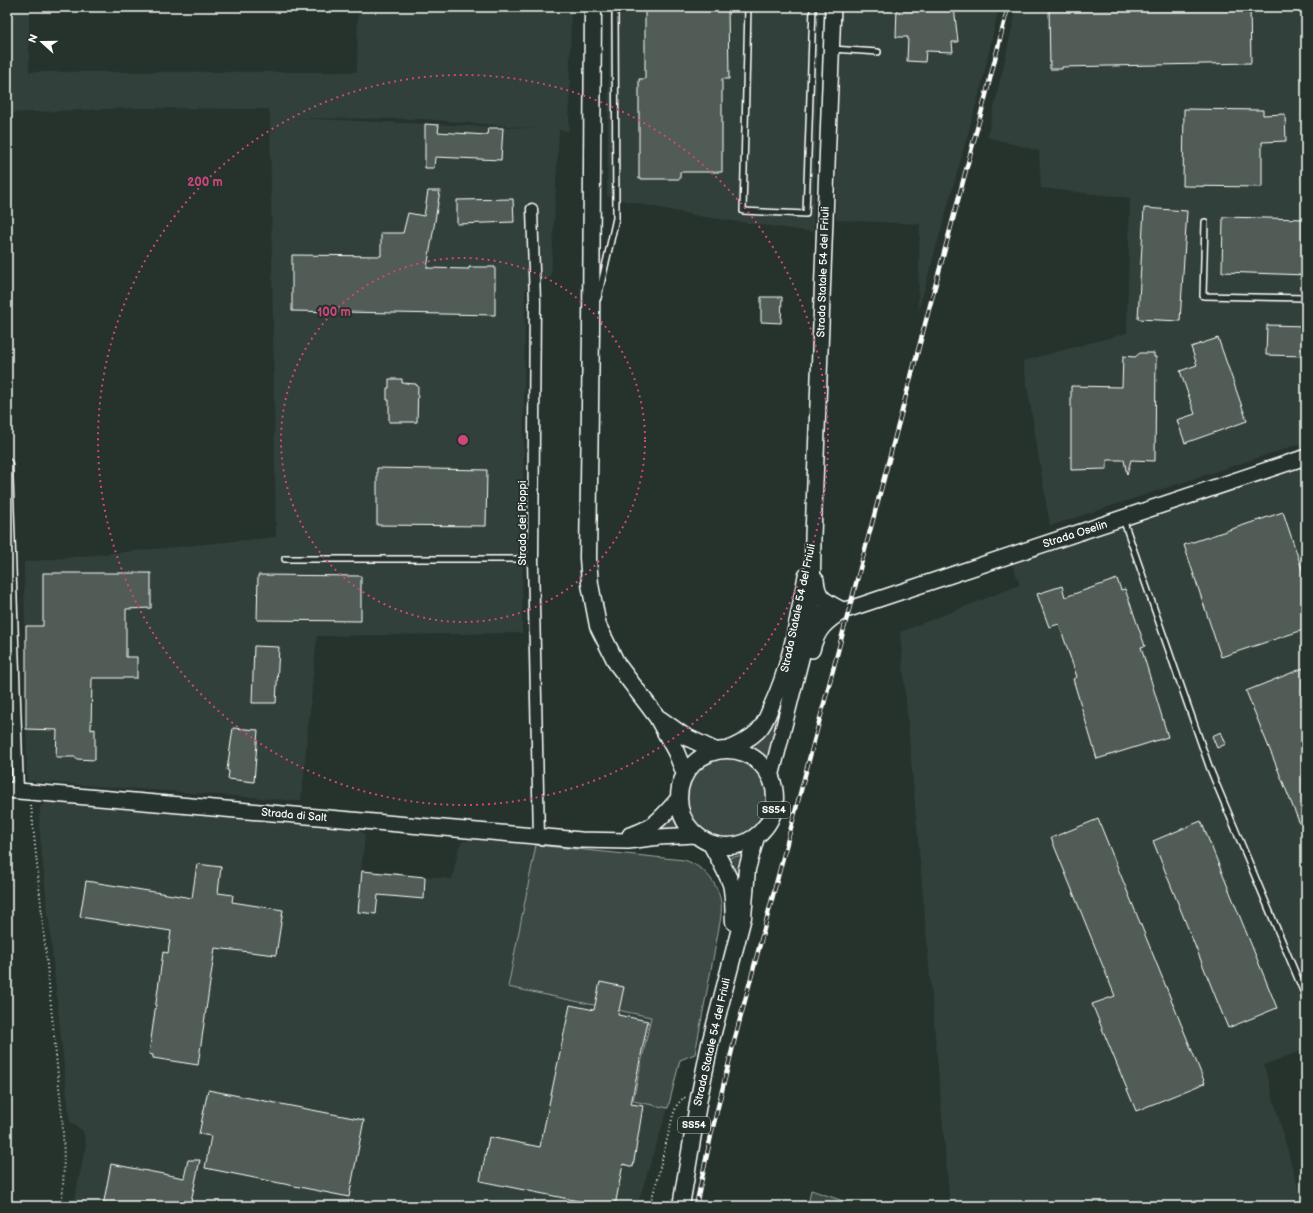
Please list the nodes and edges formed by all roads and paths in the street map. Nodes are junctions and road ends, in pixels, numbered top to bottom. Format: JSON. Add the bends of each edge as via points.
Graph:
{"nodes":[{"id":1,"x":593,"y":7,"type":"edge"},
{"id":2,"x":615,"y":7,"type":"edge"},
{"id":3,"x":748,"y":7,"type":"edge"},
{"id":4,"x":813,"y":7,"type":"edge"},
{"id":5,"x":833,"y":7,"type":"edge"},
{"id":6,"x":838,"y":7,"type":"edge"},
{"id":7,"x":832,"y":24,"type":"junction"},
{"id":8,"x":831,"y":49,"type":"junction"},
{"id":9,"x":878,"y":52,"type":"dead end"},
{"id":10,"x":532,"y":209,"type":"dead end"},
{"id":11,"x":1205,"y":222,"type":"dead end"},
{"id":12,"x":1306,"y":298,"type":"edge"},
{"id":13,"x":591,"y":330,"type":"junction"},
{"id":14,"x":1306,"y":457,"type":"edge"},
{"id":15,"x":7,"y":464,"type":"edge"},
{"id":16,"x":1123,"y":518,"type":"junction"},
{"id":17,"x":813,"y":536,"type":"junction"},
{"id":18,"x":285,"y":559,"type":"dead end"},
{"id":19,"x":534,"y":559,"type":"junction"},
{"id":20,"x":844,"y":611,"type":"junction"},
{"id":21,"x":812,"y":615,"type":"junction"},
{"id":22,"x":794,"y":642,"type":"junction"},
{"id":23,"x":657,"y":717,"type":"junction"},
{"id":24,"x":779,"y":746,"type":"junction"},
{"id":25,"x":721,"y":750,"type":"junction"},
{"id":26,"x":685,"y":774,"type":"junction"},
{"id":27,"x":770,"y":777,"type":"junction"},
{"id":28,"x":18,"y":791,"type":"edge"},
{"id":29,"x":678,"y":799,"type":"junction"},
{"id":30,"x":695,"y":835,"type":"junction"},
{"id":31,"x":539,"y":837,"type":"junction"},
{"id":32,"x":756,"y":837,"type":"junction"},
{"id":33,"x":582,"y":840,"type":"junction"},
{"id":34,"x":711,"y":844,"type":"junction"},
{"id":35,"x":734,"y":950,"type":"junction"},
{"id":36,"x":1306,"y":998,"type":"edge"},
{"id":37,"x":699,"y":1098,"type":"junction"},
{"id":38,"x":62,"y":1206,"type":"edge"},
{"id":39,"x":649,"y":1206,"type":"edge"},
{"id":40,"x":681,"y":1206,"type":"edge"}],
"edges":[{"from":1,"to":13,"type":"main road"},
{"from":2,"to":13,"type":"lane","via":[[616,218]]},
{"from":3,"to":4,"type":"lane","via":[[743,211],[806,214]]},
{"from":5,"to":7,"type":"street","name":"Strada Statale 54 del Friuli","number":"SS54"},
{"from":6,"to":7,"type":"lane"},
{"from":7,"to":8,"type":"street","name":"Strada Statale 54 del Friuli","number":"SS54"},
{"from":8,"to":9,"type":"lane"},
{"from":8,"to":17,"type":"street","name":"Strada Statale 54 del Friuli","number":"SS54"},
{"from":10,"to":19,"type":"street","name":"Strada dei Pioppi","via":[[535,302]]},
{"from":11,"to":12,"type":"lane","via":[[1203,296]]},
{"from":13,"to":23,"type":"main road","via":[[588,558],[590,584],[598,626],[608,648],[624,674]]},
{"from":14,"to":16,"type":"street","name":"Strada Oselin"},
{"from":15,"to":28,"type":"street"},
{"from":16,"to":20,"type":"street","name":"Strada Oselin"},
{"from":16,"to":36,"type":"lane","via":[[1210,769]]},
{"from":17,"to":20,"type":"street","name":"Strada Statale 54 del Friuli","via":[[817,590],[826,601]]},
{"from":17,"to":21,"type":"street","name":"Strada Statale 54 del Friuli","number":"SS54"},
{"from":17,"to":22,"type":"street","name":"Strada Statale 54 del Friuli","number":"SS54"},
{"from":18,"to":19,"type":"lane"},
{"from":19,"to":31,"type":"street","name":"Strada dei Pioppi"},
{"from":20,"to":21,"type":"street","name":"Strada Statale 54 del Friuli"},
{"from":20,"to":24,"type":"street","name":"Strada Statale 54 del Friuli","number":"SS54","via":[[822,626],[816,636],[796,719]]},
{"from":21,"to":22,"type":"street","via":[[799,629]]},
{"from":21,"to":24,"type":"street","name":"Strada Statale 54 del Friuli","number":"SS54"},
{"from":22,"to":25,"type":"street","name":"Strada Statale 54 del Friuli","number":"SS54","via":[[784,677],[760,730],[748,740]]},
{"from":23,"to":25,"type":"main road","via":[[684,736]]},
{"from":23,"to":26,"type":"main road"},
{"from":24,"to":27,"type":"street","name":"Strada Statale 54 del Friuli","number":"SS54"},
{"from":25,"to":26,"type":"main road","name":"Strada Statale 54 del Friuli","number":"SS54","via":[[703,756]]},
{"from":25,"to":27,"type":"main road","name":"Strada Statale 54 del Friuli","number":"SS54","via":[[741,752],[754,758]]},
{"from":26,"to":29,"type":"main road","name":"Strada Statale 54 del Friuli","number":"SS54"},
{"from":27,"to":32,"type":"main road","name":"Strada Statale 54 del Friuli","number":"SS54","via":[[775,797],[774,808],[770,821]]},
{"from":28,"to":31,"type":"street","name":"Strada di Salt"},
{"from":28,"to":38,"type":"path","via":[[62,1116]]},
{"from":29,"to":30,"type":"main road","name":"Strada Statale 54 del Friuli","number":"SS54","via":[[683,820]]},
{"from":29,"to":33,"type":"street","via":[[654,825],[644,831],[624,836]]},
{"from":30,"to":33,"type":"street","via":[[628,842]]},
{"from":30,"to":34,"type":"main road","name":"Strada Statale 54 del Friuli","number":"SS54"},
{"from":31,"to":33,"type":"street","name":"Strada di Salt"},
{"from":32,"to":34,"type":"main road","name":"Strada Statale 54 del Friuli","number":"SS54","via":[[732,847]]},
{"from":32,"to":35,"type":"main road","name":"Strada Statale 54 del Friuli","number":"SS54","via":[[747,870],[743,917]]},
{"from":34,"to":35,"type":"main road","name":"Strada Statale 54 del Friuli","number":"SS54","via":[[731,885]]},
{"from":35,"to":37,"type":"main road","name":"Strada Statale 54 del Friuli","number":"SS54"},
{"from":37,"to":39,"type":"path","via":[[684,1097],[677,1105]]},
{"from":37,"to":40,"type":"main road","name":"Strada Statale 54 del Friuli","number":"SS54"}]}
